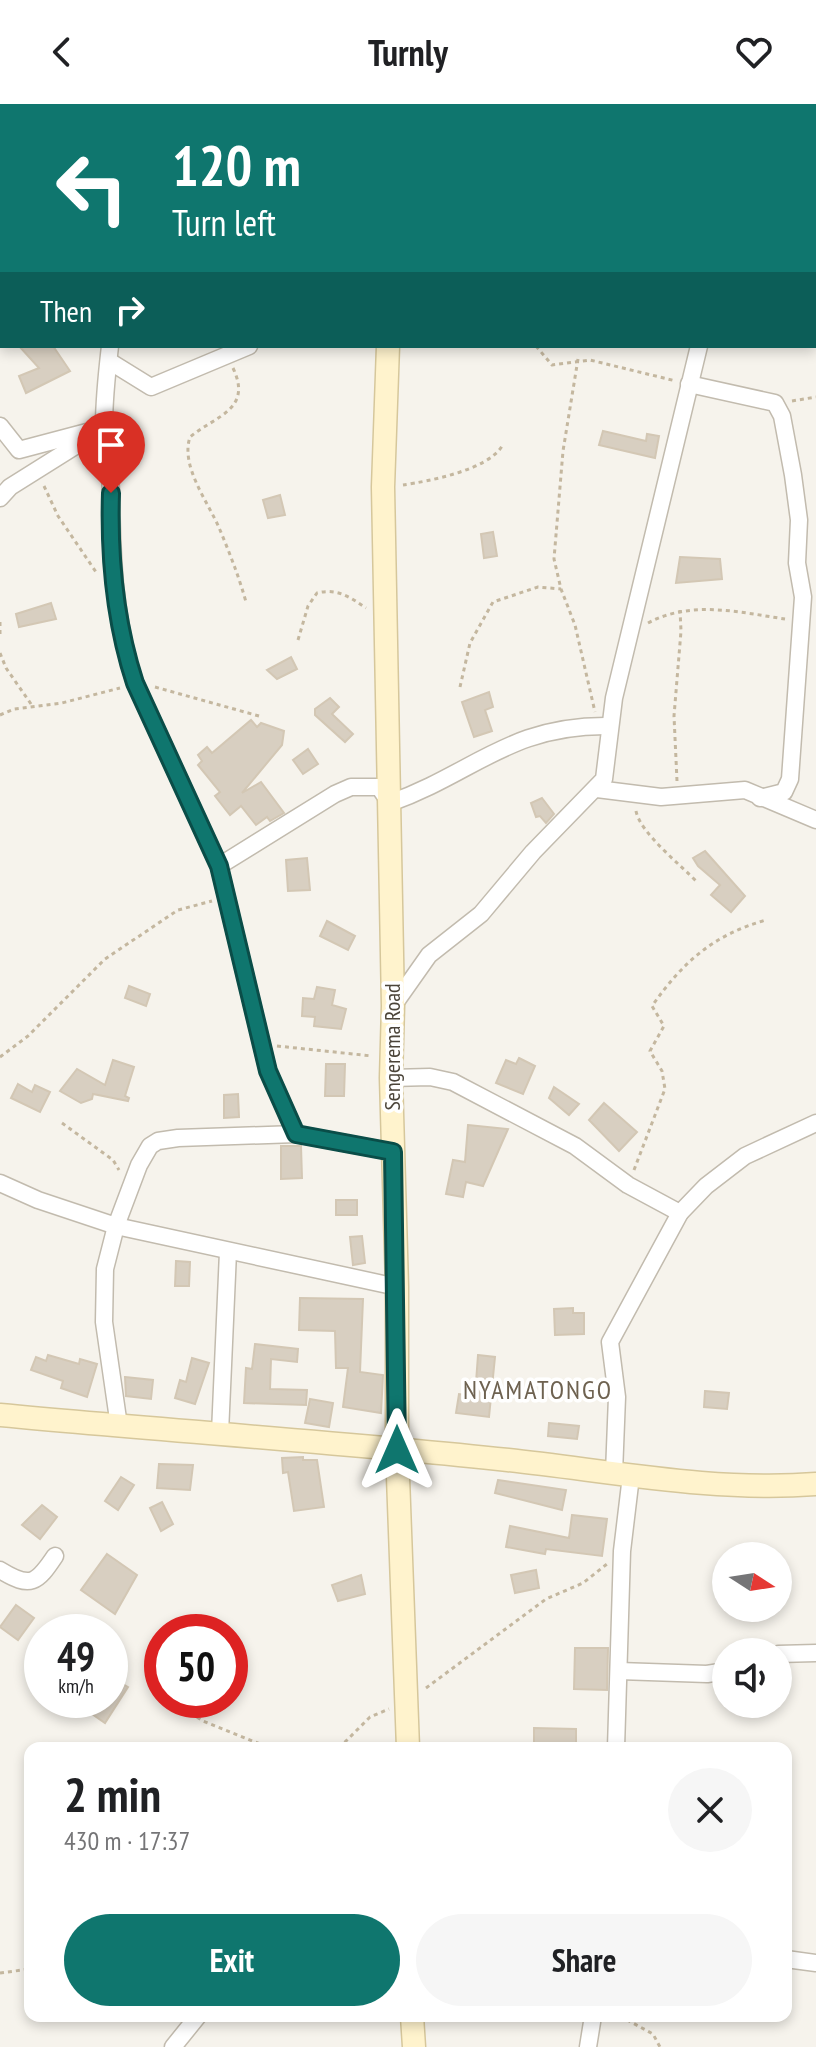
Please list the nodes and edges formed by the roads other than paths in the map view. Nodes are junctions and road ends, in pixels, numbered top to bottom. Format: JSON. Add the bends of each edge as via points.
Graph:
{"nodes":[{"id":1,"x":244,"y":348,"type":"edge"},
{"id":2,"x":388,"y":348,"type":"edge"},
{"id":3,"x":698,"y":348,"type":"edge"},
{"id":4,"x":110,"y":354,"type":"edge"},
{"id":5,"x":689,"y":384,"type":"junction"},
{"id":6,"x":0,"y":426,"type":"edge"},
{"id":7,"x":104,"y":428,"type":"junction"},
{"id":8,"x":0,"y":498,"type":"edge"},
{"id":9,"x":602,"y":726,"type":"junction"},
{"id":10,"x":597,"y":789,"type":"junction"},
{"id":11,"x":760,"y":798,"type":"junction"},
{"id":12,"x":390,"y":803,"type":"junction"},
{"id":13,"x":816,"y":820,"type":"edge"},
{"id":14,"x":219,"y":866,"type":"junction"},
{"id":15,"x":393,"y":1006,"type":"junction"},
{"id":16,"x":392,"y":1072,"type":"junction"},
{"id":17,"x":816,"y":1123,"type":"edge"},
{"id":18,"x":296,"y":1134,"type":"junction"},
{"id":19,"x":393,"y":1152,"type":"junction"},
{"id":20,"x":0,"y":1183,"type":"edge"},
{"id":21,"x":680,"y":1213,"type":"junction"},
{"id":22,"x":116,"y":1226,"type":"junction"},
{"id":23,"x":228,"y":1252,"type":"junction"},
{"id":24,"x":397,"y":1287,"type":"junction"},
{"id":25,"x":0,"y":1415,"type":"edge"},
{"id":26,"x":119,"y":1426,"type":"junction"},
{"id":27,"x":220,"y":1433,"type":"junction"},
{"id":28,"x":397,"y":1450,"type":"junction"},
{"id":29,"x":623,"y":1474,"type":"junction"},
{"id":30,"x":816,"y":1484,"type":"edge"},
{"id":31,"x":55,"y":1556,"type":"dead end"},
{"id":32,"x":0,"y":1570,"type":"edge"},
{"id":33,"x":816,"y":1653,"type":"edge"},
{"id":34,"x":792,"y":1654,"type":"edge"},
{"id":35,"x":619,"y":1671,"type":"junction"},
{"id":36,"x":712,"y":1673,"type":"edge"},
{"id":37,"x":408,"y":1742,"type":"edge"},
{"id":38,"x":616,"y":1742,"type":"edge"},
{"id":39,"x":792,"y":1960,"type":"edge"},
{"id":40,"x":816,"y":1963,"type":"edge"},
{"id":41,"x":193,"y":2022,"type":"edge"},
{"id":42,"x":412,"y":2022,"type":"edge"},
{"id":43,"x":592,"y":2022,"type":"edge"},
{"id":44,"x":173,"y":2047,"type":"edge"},
{"id":45,"x":414,"y":2047,"type":"edge"},
{"id":46,"x":588,"y":2047,"type":"edge"}],
"edges":[{"from":1,"to":4,"type":"street","via":[[151,387]]},
{"from":2,"to":12,"type":"main road","name":"Sengerema Road","via":[[383,487]]},
{"from":3,"to":5,"type":"street"},
{"from":4,"to":7,"type":"street"},
{"from":5,"to":9,"type":"street","via":[[630,633]]},
{"from":5,"to":11,"type":"street","via":[[775,403],[782,416],[799,520],[797,563],[803,597],[790,779],[784,792]]},
{"from":6,"to":7,"type":"street","via":[[19,450]]},
{"from":7,"to":8,"type":"street"},
{"from":7,"to":14,"type":"street","via":[[114,593],[127,657]]},
{"from":9,"to":10,"type":"street","via":[[610,742]]},
{"from":9,"to":12,"type":"street","via":[[528,736]]},
{"from":10,"to":11,"type":"street","via":[[633,796],[745,790]]},
{"from":10,"to":15,"type":"street","via":[[533,852],[481,914],[429,955]]},
{"from":11,"to":13,"type":"street"},
{"from":12,"to":14,"type":"street","via":[[379,787],[351,787]]},
{"from":12,"to":15,"type":"main road","name":"Sengerema Road"},
{"from":14,"to":18,"type":"street","via":[[268,1071]]},
{"from":15,"to":16,"type":"main road","name":"Sengerema Road"},
{"from":16,"to":19,"type":"main road","name":"Sengerema Road"},
{"from":16,"to":21,"type":"street","via":[[453,1082],[575,1146],[628,1185]]},
{"from":17,"to":21,"type":"street","via":[[745,1156]]},
{"from":18,"to":19,"type":"street"},
{"from":18,"to":22,"type":"street","via":[[158,1141],[143,1154]]},
{"from":19,"to":24,"type":"main road","name":"Sengerema Road"},
{"from":20,"to":22,"type":"street"},
{"from":21,"to":29,"type":"street","via":[[610,1342]]},
{"from":22,"to":23,"type":"street"},
{"from":22,"to":26,"type":"street","via":[[103,1293]]},
{"from":23,"to":24,"type":"street"},
{"from":23,"to":27,"type":"street"},
{"from":24,"to":28,"type":"main road","name":"Sengerema Road"},
{"from":25,"to":26,"type":"main road"},
{"from":26,"to":27,"type":"main road"},
{"from":27,"to":28,"type":"main road"},
{"from":28,"to":29,"type":"main road"},
{"from":28,"to":37,"type":"main road","name":"Sengerema Road"},
{"from":29,"to":30,"type":"main road","via":[[768,1488]]},
{"from":29,"to":35,"type":"street"},
{"from":31,"to":32,"type":"street","via":[[39,1579],[30,1582]]},
{"from":33,"to":34,"type":"street"},
{"from":35,"to":36,"type":"street"},
{"from":35,"to":38,"type":"street"},
{"from":39,"to":40,"type":"street"},
{"from":41,"to":44,"type":"street"},
{"from":42,"to":45,"type":"main road"},
{"from":43,"to":46,"type":"street"}]}
